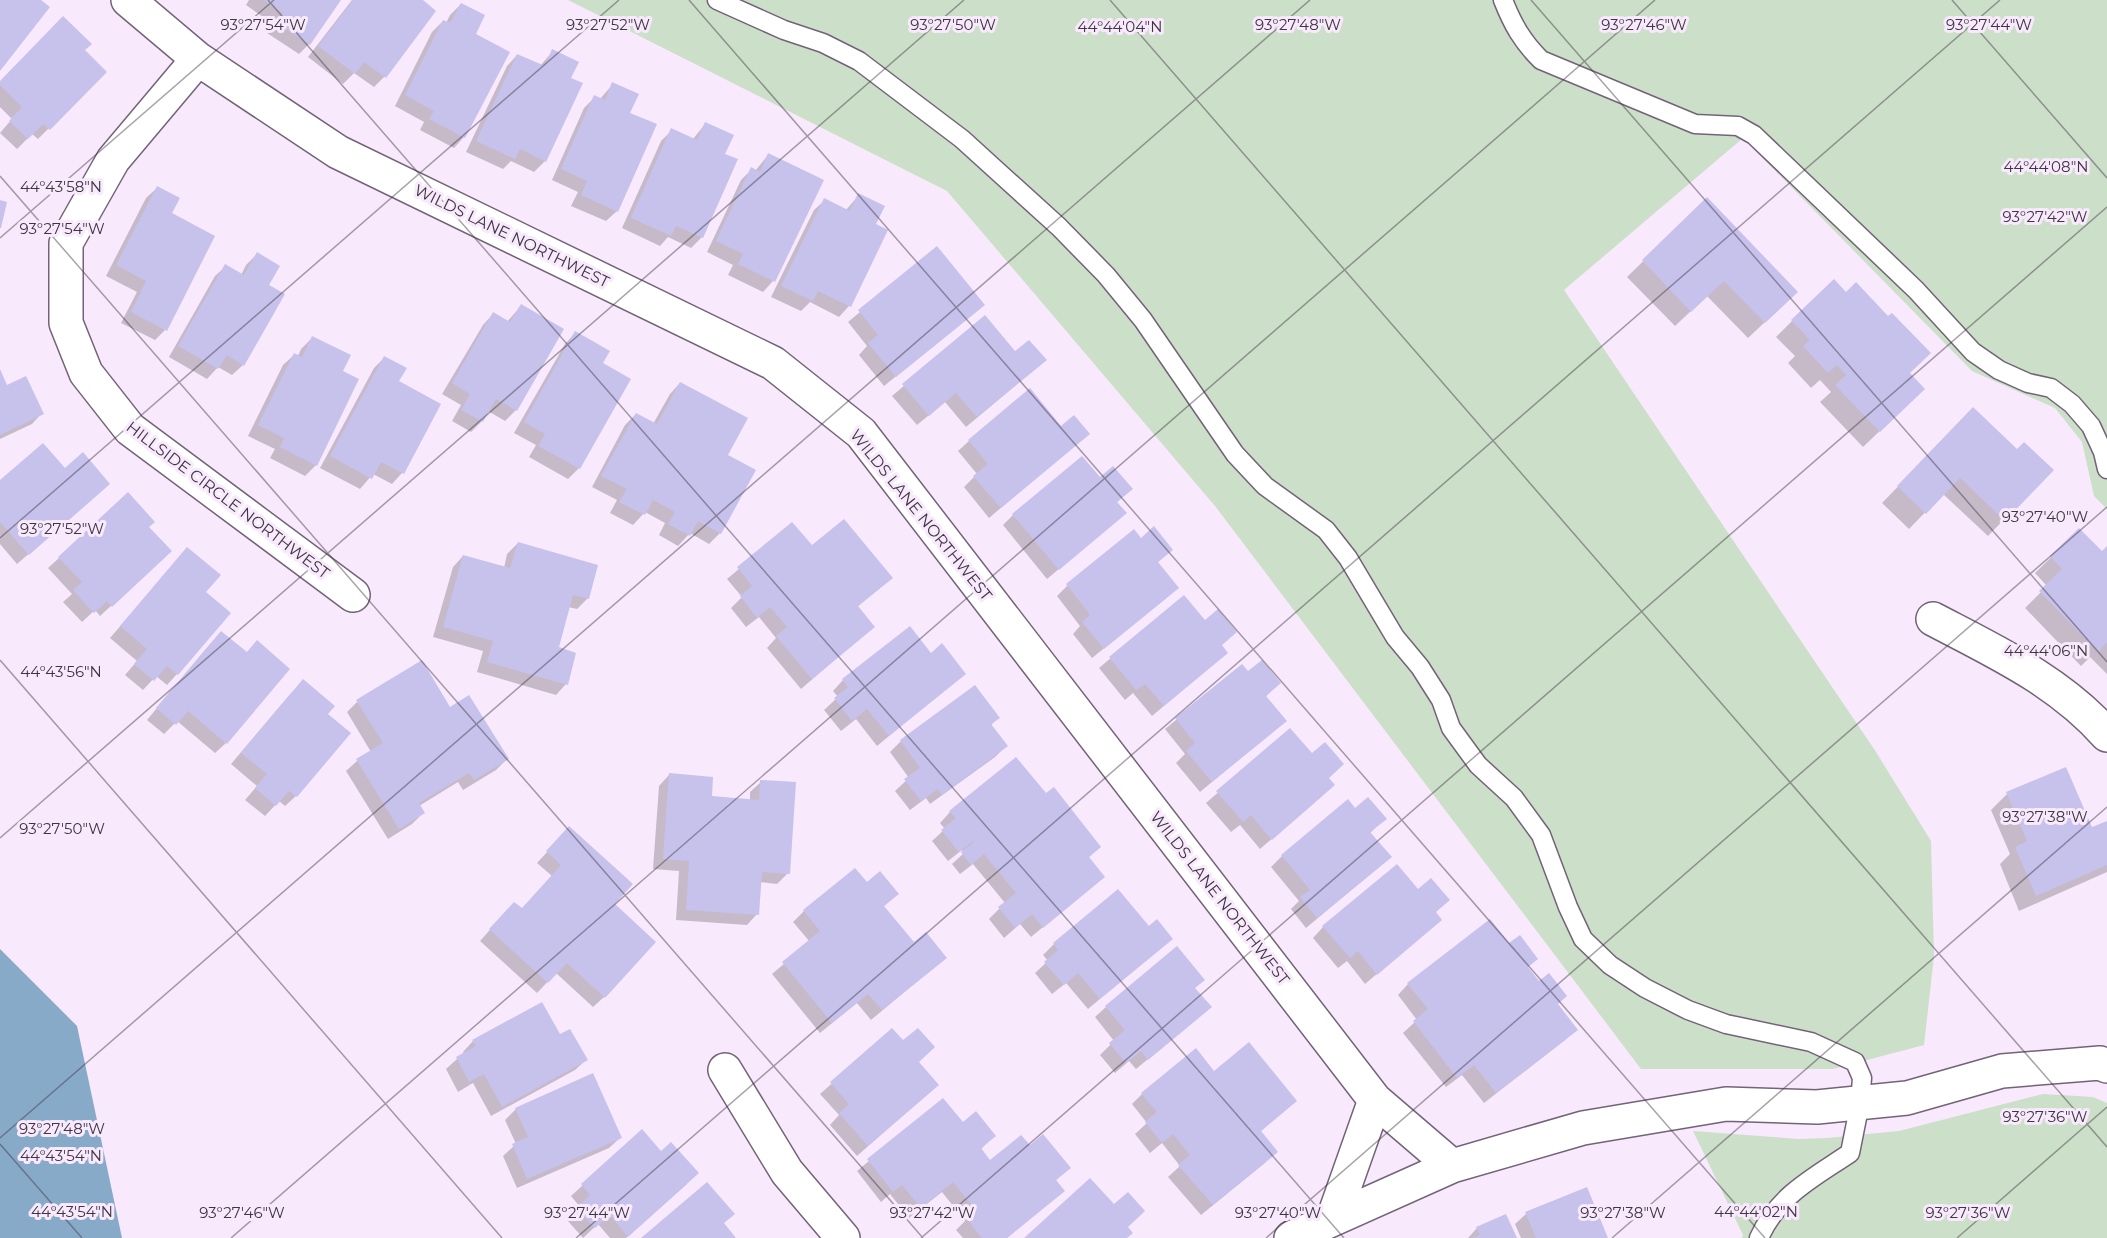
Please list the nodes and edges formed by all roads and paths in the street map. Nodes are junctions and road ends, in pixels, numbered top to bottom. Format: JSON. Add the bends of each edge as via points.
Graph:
{"nodes":[{"id":1,"x":128,"y":0,"type":"edge"},
{"id":2,"x":717,"y":0,"type":"edge"},
{"id":3,"x":1503,"y":0,"type":"edge"},
{"id":4,"x":198,"y":59,"type":"junction"},
{"id":5,"x":2107,"y":470,"type":"edge"},
{"id":6,"x":353,"y":595,"type":"dead end"},
{"id":7,"x":1933,"y":619,"type":"dead end"},
{"id":8,"x":2107,"y":735,"type":"edge"},
{"id":9,"x":2105,"y":1057,"type":"edge"},
{"id":10,"x":725,"y":1070,"type":"dead end"},
{"id":11,"x":1375,"y":1100,"type":"junction"},
{"id":12,"x":1860,"y":1103,"type":"junction"},
{"id":13,"x":1452,"y":1166,"type":"junction"},
{"id":14,"x":1333,"y":1219,"type":"junction"},
{"id":15,"x":843,"y":1238,"type":"edge"},
{"id":16,"x":1291,"y":1238,"type":"edge"},
{"id":17,"x":1758,"y":1238,"type":"edge"}],
"edges":[{"from":1,"to":4,"type":"street","name":"WILDS LANE NORTHWEST"},
{"from":2,"to":12,"type":"lane","via":[[859,61],[962,139],[1106,275],[1143,320],[1235,454],[1265,486],[1326,530],[1348,558],[1395,637],[1441,700],[1451,728],[1478,765],[1514,798],[1541,835],[1583,939],[1610,965],[1688,1010],[1726,1024],[1811,1042],[1855,1062],[1862,1078]]},
{"from":3,"to":5,"type":"lane","via":[[1524,43],[1541,60],[1695,124],[1737,126],[1754,135],[1916,290],[1973,352],[1999,370],[2051,388],[2073,404],[2091,426]]},
{"from":4,"to":6,"type":"street","name":"HILLSIDE CIRCLE NORTHWEST","via":[[113,160],[66,243],[66,323],[86,373],[130,429]]},
{"from":4,"to":11,"type":"street","name":"WILDS LANE NORTHWEST","via":[[338,152],[773,363],[861,433]]},
{"from":7,"to":8,"type":"street","via":[[2025,667],[2088,714]]},
{"from":9,"to":12,"type":"street","via":[[2002,1071],[1907,1098]]},
{"from":10,"to":15,"type":"street","via":[[787,1172]]},
{"from":11,"to":13,"type":"street","name":"WILDS LANE NORTHWEST"},
{"from":11,"to":14,"type":"street"},
{"from":12,"to":13,"type":"street","via":[[1817,1107],[1726,1104],[1583,1128]]},
{"from":12,"to":17,"type":"lane","via":[[1850,1153],[1785,1199]]},
{"from":13,"to":14,"type":"street"},
{"from":14,"to":16,"type":"street"}]}
